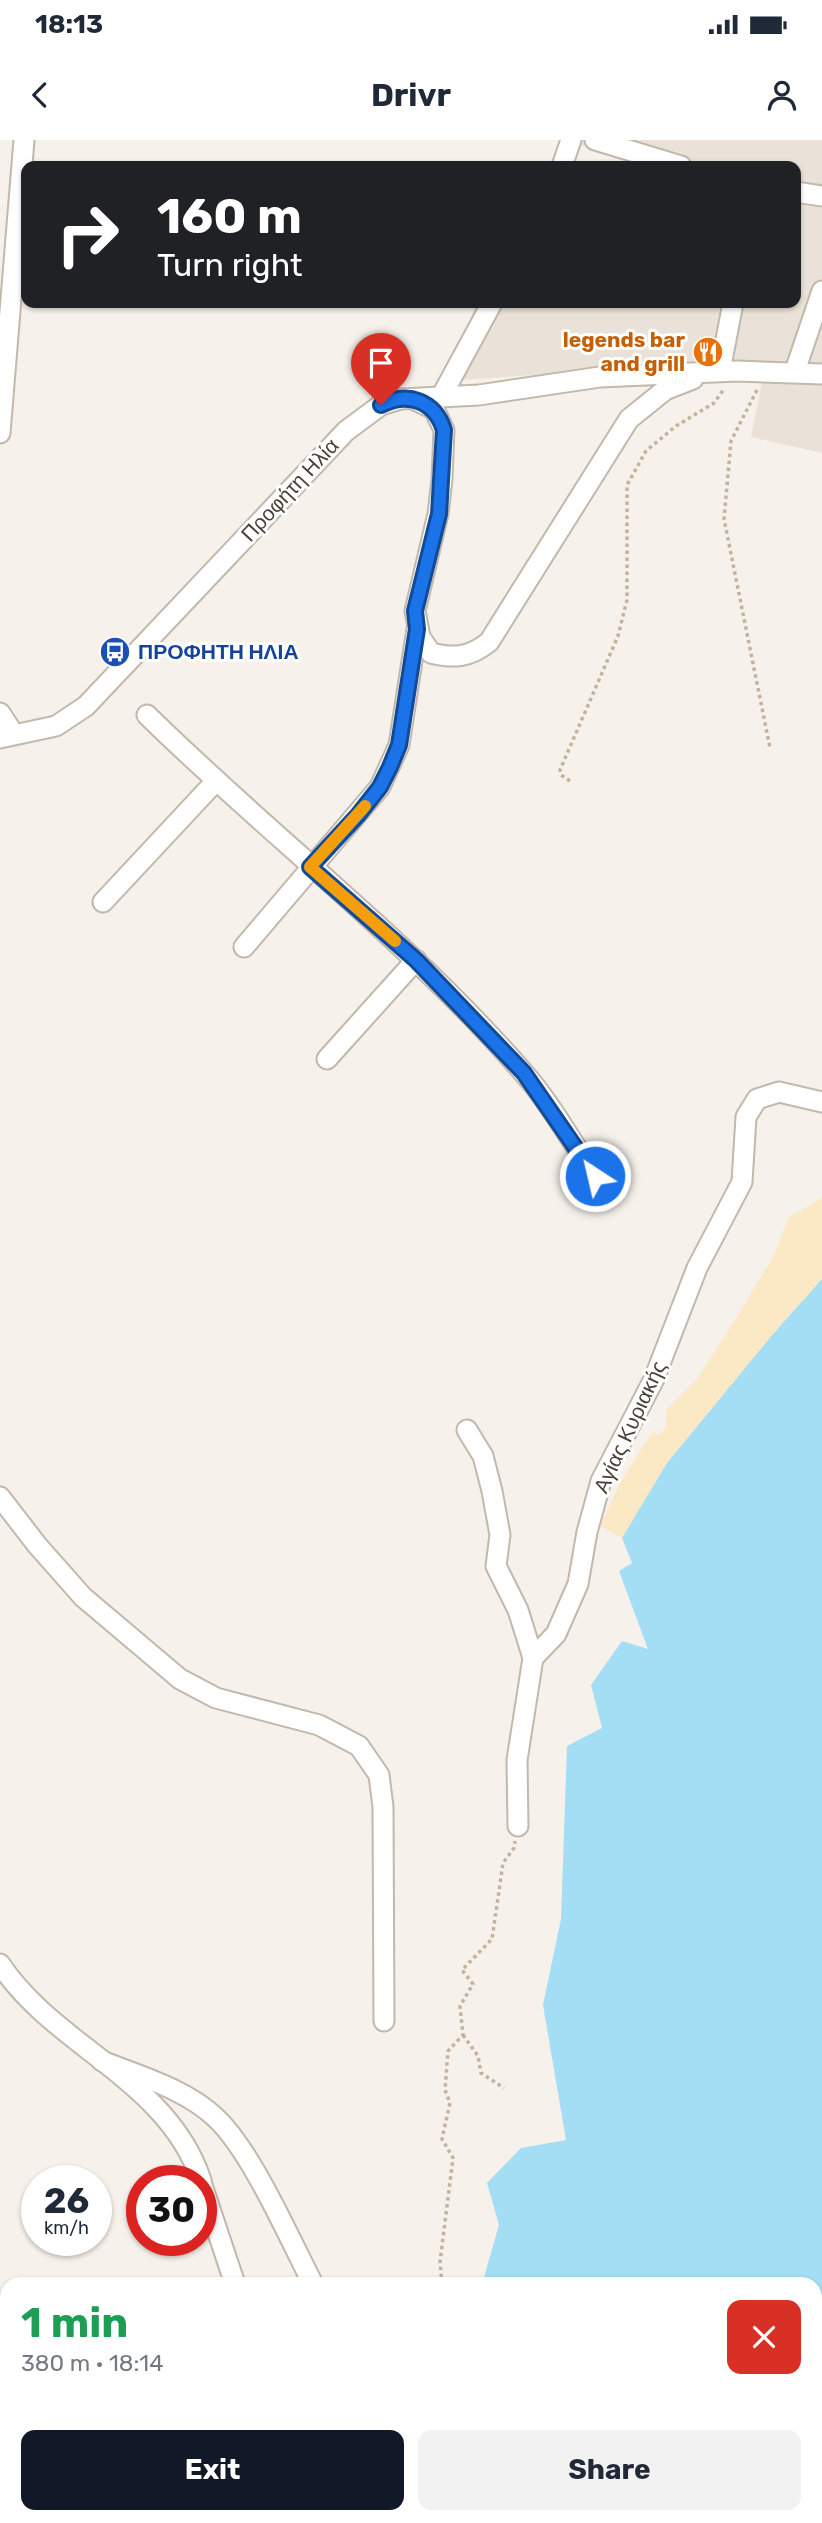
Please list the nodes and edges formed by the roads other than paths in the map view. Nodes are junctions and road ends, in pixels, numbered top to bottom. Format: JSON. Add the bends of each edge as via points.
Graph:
{"nodes":[{"id":1,"x":24,"y":140,"type":"edge"},
{"id":2,"x":571,"y":140,"type":"edge"},
{"id":3,"x":595,"y":140,"type":"edge"},
{"id":4,"x":22,"y":161,"type":"edge"},
{"id":5,"x":564,"y":161,"type":"edge"},
{"id":6,"x":664,"y":161,"type":"edge"},
{"id":7,"x":21,"y":168,"type":"edge"},
{"id":8,"x":0,"y":177,"type":"edge"},
{"id":9,"x":20,"y":178,"type":"junction"},
{"id":10,"x":801,"y":193,"type":"edge"},
{"id":11,"x":822,"y":196,"type":"edge"},
{"id":12,"x":822,"y":292,"type":"edge"},
{"id":13,"x":489,"y":308,"type":"edge"},
{"id":14,"x":733,"y":308,"type":"edge"},
{"id":15,"x":2,"y":357,"type":"edge"},
{"id":16,"x":729,"y":371,"type":"junction"},
{"id":17,"x":795,"y":371,"type":"junction"},
{"id":18,"x":822,"y":373,"type":"edge"},
{"id":19,"x":441,"y":397,"type":"junction"},
{"id":20,"x":415,"y":400,"type":"junction"},
{"id":21,"x":0,"y":433,"type":"edge"},
{"id":22,"x":417,"y":629,"type":"junction"},
{"id":23,"x":0,"y":713,"type":"edge"},
{"id":24,"x":147,"y":715,"type":"dead end"},
{"id":25,"x":6,"y":735,"type":"edge"},
{"id":26,"x":215,"y":782,"type":"junction"},
{"id":27,"x":310,"y":867,"type":"junction"},
{"id":28,"x":103,"y":902,"type":"dead end"},
{"id":29,"x":244,"y":947,"type":"dead end"},
{"id":30,"x":416,"y":960,"type":"junction"},
{"id":31,"x":327,"y":1059,"type":"dead end"},
{"id":32,"x":822,"y":1101,"type":"edge"},
{"id":33,"x":595,"y":1176,"type":"dead end"},
{"id":34,"x":467,"y":1430,"type":"dead end"},
{"id":35,"x":0,"y":1497,"type":"edge"},
{"id":36,"x":533,"y":1658,"type":"junction"},
{"id":37,"x":518,"y":1826,"type":"road end"},
{"id":38,"x":0,"y":1964,"type":"edge"},
{"id":39,"x":384,"y":2021,"type":"dead end"},
{"id":40,"x":102,"y":2061,"type":"junction"},
{"id":41,"x":194,"y":2165,"type":"edge"},
{"id":42,"x":217,"y":2229,"type":"edge"},
{"id":43,"x":233,"y":2277,"type":"edge"},
{"id":44,"x":309,"y":2277,"type":"edge"}],
"edges":[{"from":1,"to":4,"type":"street"},
{"from":2,"to":5,"type":"street"},
{"from":3,"to":6,"type":"street"},
{"from":7,"to":9,"type":"street"},
{"from":8,"to":9,"type":"street"},
{"from":9,"to":15,"type":"street"},
{"from":10,"to":11,"type":"street"},
{"from":12,"to":17,"type":"street"},
{"from":13,"to":19,"type":"street"},
{"from":14,"to":16,"type":"street"},
{"from":15,"to":21,"type":"street"},
{"from":16,"to":17,"type":"street","name":"Προφήτη Ηλία"},
{"from":16,"to":19,"type":"street","name":"Προφήτη Ηλία","via":[[600,377]]},
{"from":16,"to":22,"type":"street","via":[[665,390],[629,419],[489,642],[472,653],[447,657],[431,653]]},
{"from":17,"to":18,"type":"street","name":"Προφήτη Ηλία"},
{"from":19,"to":20,"type":"street","name":"Προφήτη Ηλία"},
{"from":20,"to":22,"type":"street","via":[[434,409],[444,430],[439,514],[415,611]]},
{"from":20,"to":25,"type":"street","name":"Προφήτη Ηλία","via":[[389,401],[346,431],[86,706],[55,726]]},
{"from":22,"to":27,"type":"street","via":[[399,745],[390,767],[358,815]]},
{"from":23,"to":25,"type":"street","name":"Προφήτη Ηλία"},
{"from":24,"to":26,"type":"street"},
{"from":26,"to":27,"type":"street"},
{"from":26,"to":28,"type":"street"},
{"from":27,"to":29,"type":"street"},
{"from":27,"to":30,"type":"street"},
{"from":30,"to":31,"type":"street"},
{"from":30,"to":33,"type":"street","via":[[524,1073]]},
{"from":32,"to":36,"type":"street","name":"Αγίας Κυριακής","via":[[779,1092],[757,1099],[746,1117],[742,1182],[697,1268],[654,1379],[601,1481],[578,1584],[556,1634]]},
{"from":34,"to":36,"type":"street","via":[[483,1456],[492,1491],[500,1535],[496,1566],[519,1610]]},
{"from":35,"to":39,"type":"street","via":[[83,1597],[180,1679],[216,1698],[331,1730],[370,1758],[379,1775],[383,1807]]},
{"from":36,"to":37,"type":"street","via":[[517,1760]]},
{"from":38,"to":40,"type":"street","via":[[25,1995]]},
{"from":40,"to":41,"type":"street","via":[[164,2115]]},
{"from":40,"to":44,"type":"street","via":[[182,2095],[216,2117],[241,2150]]},
{"from":42,"to":43,"type":"street"}]}
